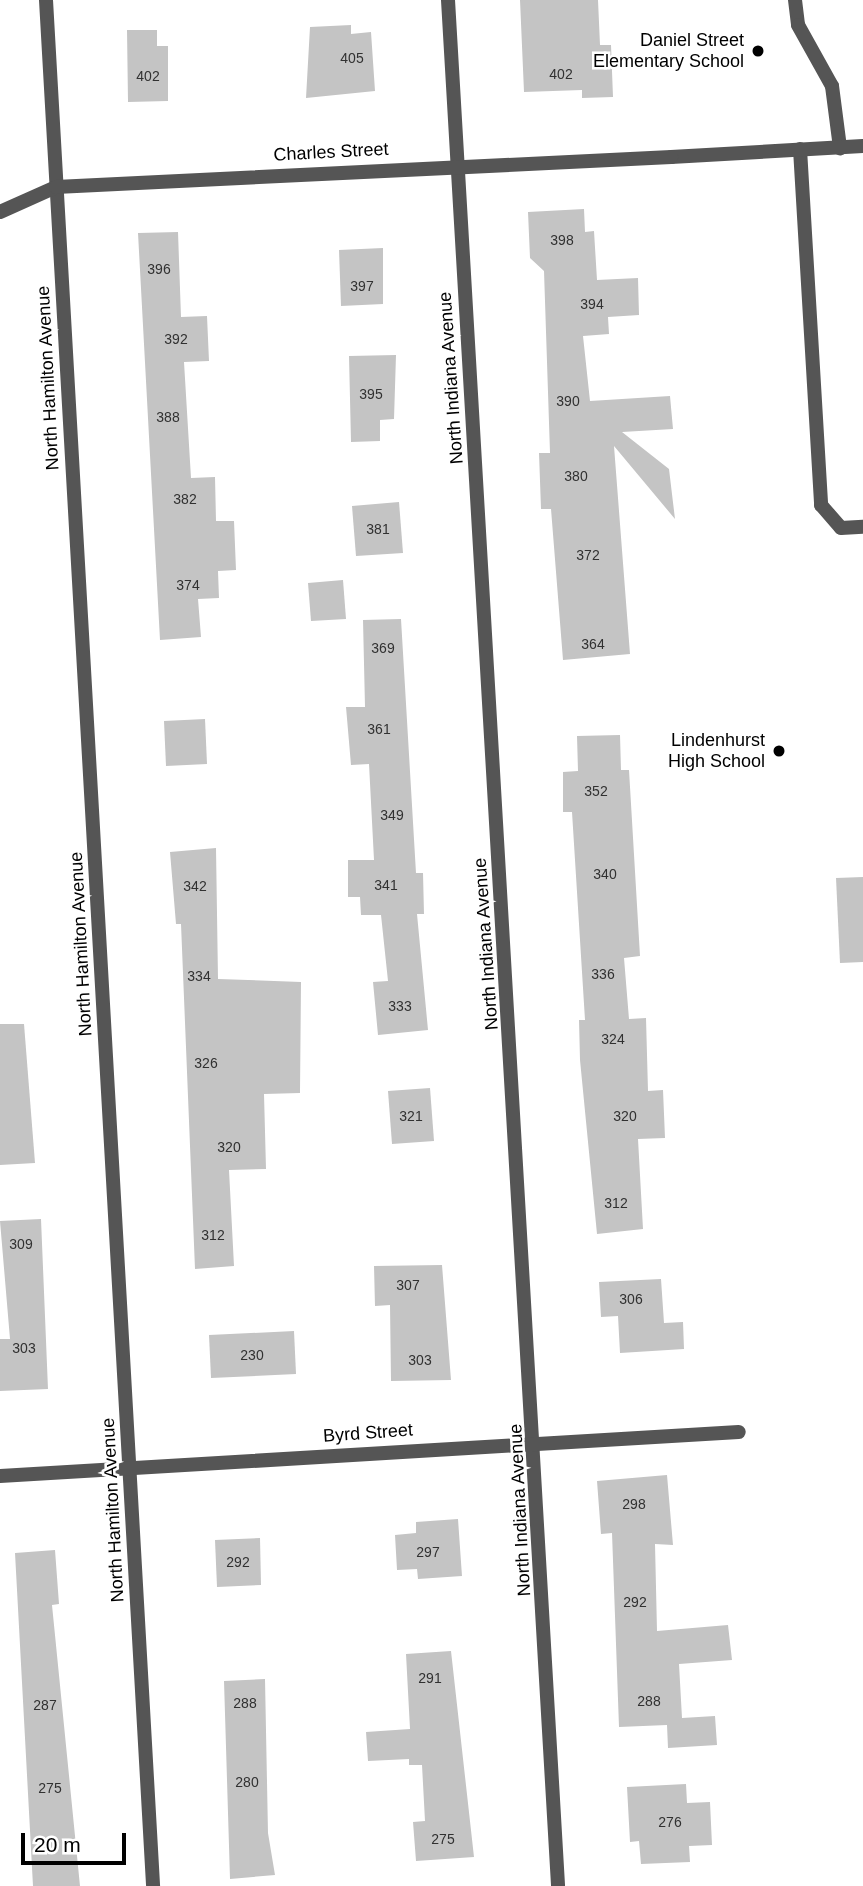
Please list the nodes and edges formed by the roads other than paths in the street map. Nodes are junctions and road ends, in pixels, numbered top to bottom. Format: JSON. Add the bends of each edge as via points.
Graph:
{"nodes":[{"id":1,"x":46,"y":0,"type":"edge"},
{"id":2,"x":448,"y":0,"type":"edge"},
{"id":3,"x":795,"y":0,"type":"edge"},
{"id":4,"x":863,"y":146,"type":"edge"},
{"id":5,"x":839,"y":148,"type":"junction"},
{"id":6,"x":800,"y":149,"type":"junction"},
{"id":7,"x":457,"y":164,"type":"junction"},
{"id":8,"x":57,"y":187,"type":"junction"},
{"id":9,"x":0,"y":212,"type":"edge"},
{"id":10,"x":863,"y":527,"type":"edge"},
{"id":11,"x":739,"y":1432,"type":"dead end"},
{"id":12,"x":536,"y":1441,"type":"junction"},
{"id":13,"x":130,"y":1468,"type":"junction"},
{"id":14,"x":0,"y":1476,"type":"edge"},
{"id":15,"x":153,"y":1886,"type":"edge"},
{"id":16,"x":558,"y":1886,"type":"edge"}],
"edges":[{"from":1,"to":8,"type":"street","name":"North Hamilton Avenue"},
{"from":2,"to":7,"type":"street","name":"North Indiana Avenue"},
{"from":3,"to":5,"type":"street","via":[[798,25],[832,86]]},
{"from":4,"to":5,"type":"street","name":"Charles Street"},
{"from":5,"to":6,"type":"street","name":"Charles Street"},
{"from":6,"to":7,"type":"street","name":"Charles Street"},
{"from":6,"to":10,"type":"street","via":[[821,505],[841,528]]},
{"from":7,"to":8,"type":"street","name":"Charles Street"},
{"from":7,"to":12,"type":"street","name":"North Indiana Avenue"},
{"from":8,"to":9,"type":"street","name":"Charles Street"},
{"from":8,"to":13,"type":"street","name":"North Hamilton Avenue"},
{"from":11,"to":12,"type":"street","name":"Byrd Street"},
{"from":12,"to":13,"type":"street","name":"Byrd Street"},
{"from":12,"to":16,"type":"street","name":"North Indiana Avenue"},
{"from":13,"to":14,"type":"street","name":"Byrd Street"},
{"from":13,"to":15,"type":"street","name":"North Hamilton Avenue"}]}
